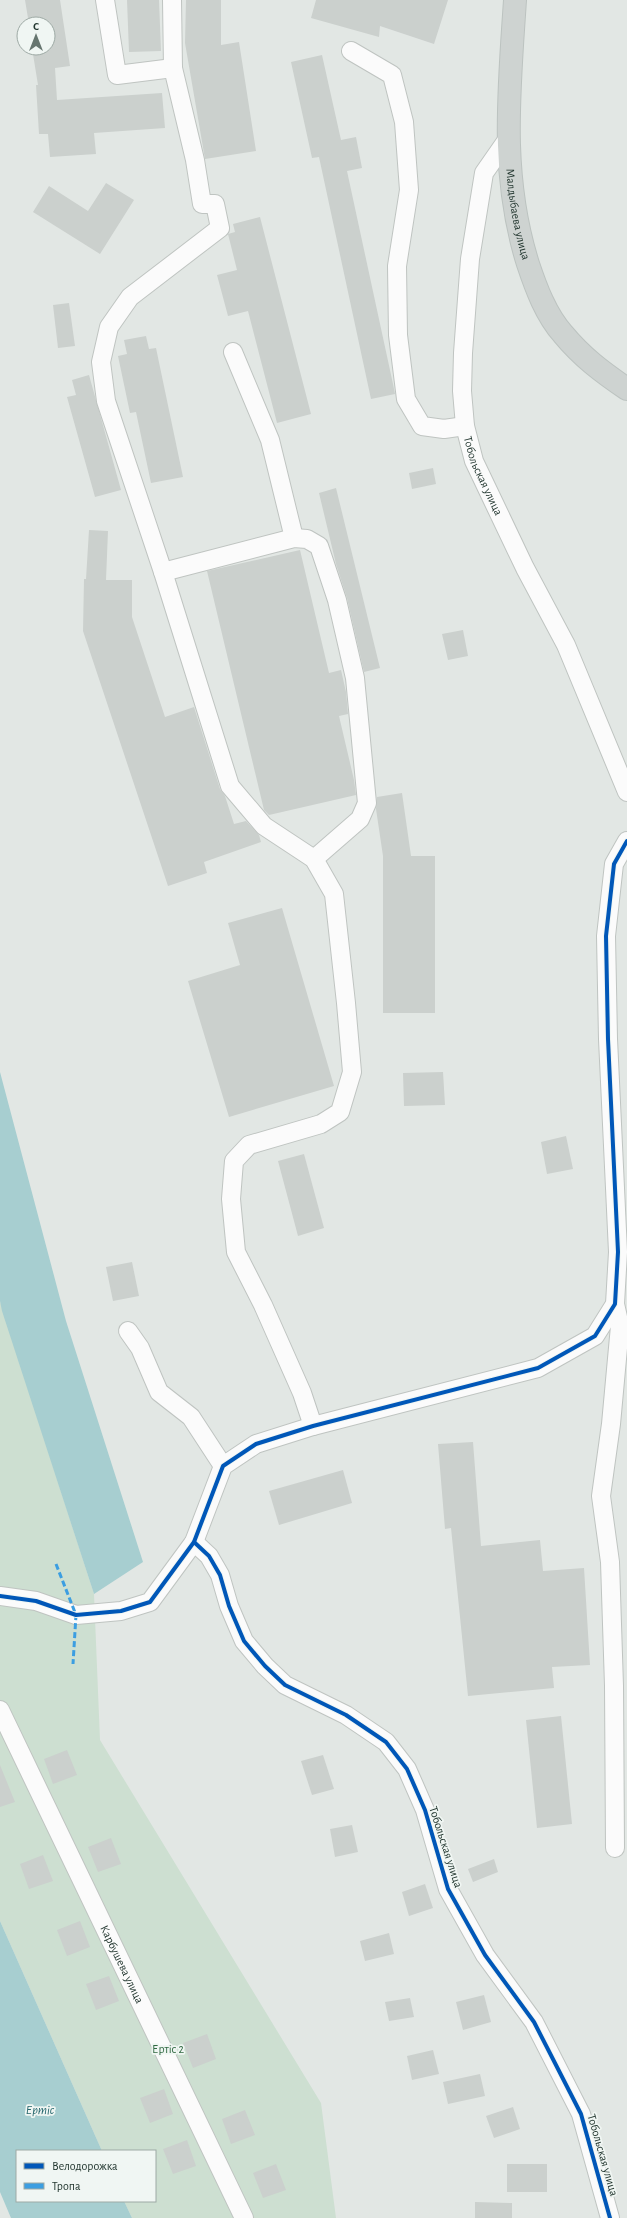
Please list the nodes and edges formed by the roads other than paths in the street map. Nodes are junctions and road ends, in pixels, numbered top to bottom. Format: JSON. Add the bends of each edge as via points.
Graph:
{"nodes":[{"id":1,"x":105,"y":0,"type":"edge"},
{"id":2,"x":172,"y":0,"type":"edge"},
{"id":3,"x":515,"y":0,"type":"edge"},
{"id":4,"x":351,"y":51,"type":"dead end"},
{"id":5,"x":173,"y":68,"type":"junction"},
{"id":6,"x":507,"y":140,"type":"junction"},
{"id":7,"x":233,"y":352,"type":"dead end"},
{"id":8,"x":627,"y":389,"type":"edge"},
{"id":9,"x":465,"y":426,"type":"junction"},
{"id":10,"x":294,"y":538,"type":"junction"},
{"id":11,"x":163,"y":572,"type":"junction"},
{"id":12,"x":627,"y":792,"type":"edge"},
{"id":13,"x":627,"y":841,"type":"edge"},
{"id":14,"x":314,"y":859,"type":"junction"},
{"id":15,"x":615,"y":1304,"type":"junction"},
{"id":16,"x":128,"y":1331,"type":"dead end"},
{"id":17,"x":313,"y":1426,"type":"junction"},
{"id":18,"x":223,"y":1466,"type":"junction"},
{"id":19,"x":194,"y":1542,"type":"junction"},
{"id":20,"x":0,"y":1596,"type":"edge"},
{"id":21,"x":0,"y":1710,"type":"edge"},
{"id":22,"x":615,"y":1848,"type":"dead end"},
{"id":23,"x":244,"y":2218,"type":"edge"},
{"id":24,"x":610,"y":2218,"type":"edge"}],
"edges":[{"from":1,"to":5,"type":"street","via":[[117,75]]},
{"from":2,"to":5,"type":"street"},
{"from":3,"to":6,"type":"main road","name":"Малдыбаева улица"},
{"from":4,"to":9,"type":"street","via":[[392,75],[404,122],[409,190],[397,266],[398,335],[406,399],[422,426],[444,429]]},
{"from":5,"to":11,"type":"street","via":[[195,160],[202,204],[215,204],[220,228],[130,297],[110,327],[101,362],[106,402]]},
{"from":6,"to":8,"type":"main road","name":"Малдыбаева улица","via":[[512,194],[523,247],[536,291],[562,333],[594,367]]},
{"from":6,"to":9,"type":"street","name":"Тобольская улица","via":[[484,173],[470,259],[463,353],[462,391]]},
{"from":7,"to":10,"type":"street","via":[[270,440]]},
{"from":9,"to":12,"type":"street","name":"Тобольская улица","via":[[474,461],[525,568],[566,645]]},
{"from":10,"to":11,"type":"street"},
{"from":10,"to":14,"type":"street","via":[[307,539],[319,546],[337,600],[355,678],[367,803],[360,820]]},
{"from":11,"to":14,"type":"street","via":[[230,786],[264,826]]},
{"from":13,"to":15,"type":"street","via":[[614,864],[606,936],[618,1252]]},
{"from":14,"to":17,"type":"street","via":[[334,894],[352,1072],[340,1112],[321,1124],[249,1145],[234,1161],[231,1200],[236,1252],[302,1393]]},
{"from":15,"to":17,"type":"street","via":[[595,1336],[538,1368]]},
{"from":15,"to":22,"type":"street","via":[[620,1326],[601,1496],[610,1562]]},
{"from":16,"to":18,"type":"street","via":[[140,1348],[159,1392],[191,1417]]},
{"from":17,"to":18,"type":"street","via":[[256,1444]]},
{"from":18,"to":19,"type":"street"},
{"from":19,"to":20,"type":"street","via":[[150,1602],[121,1611],[76,1615],[36,1601]]},
{"from":19,"to":24,"type":"street","name":"Тобольская улица","via":[[209,1556],[220,1575],[229,1606],[244,1641],[265,1666],[285,1685],[346,1715],[386,1742],[407,1769],[424,1810],[448,1889],[484,1955],[534,2022],[581,2114]]},
{"from":21,"to":23,"type":"street","name":"Карбушева улица"}]}
